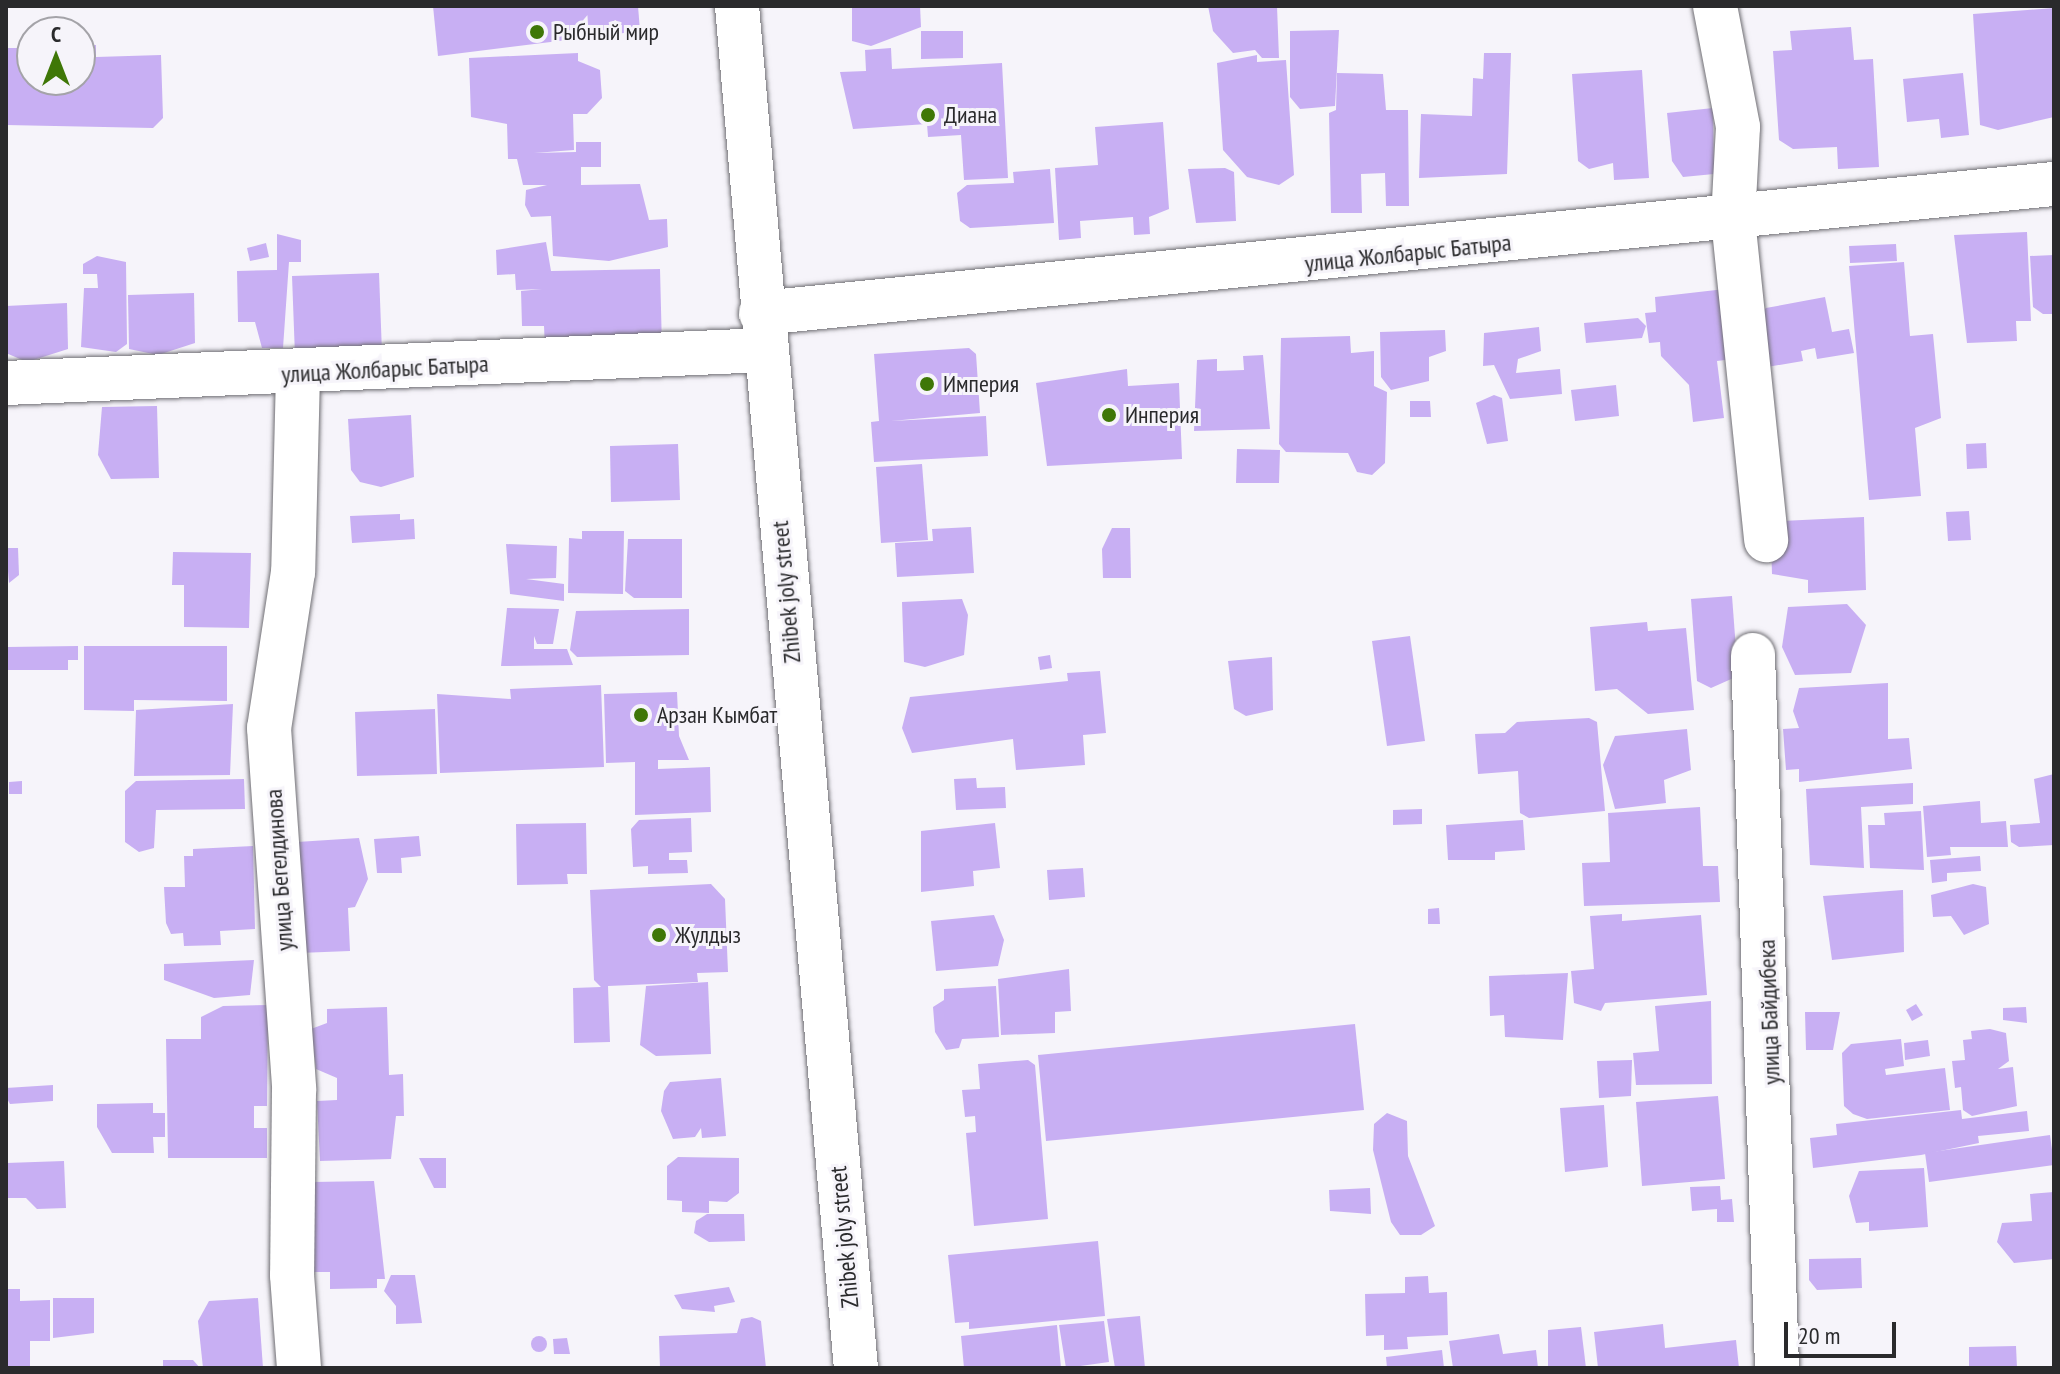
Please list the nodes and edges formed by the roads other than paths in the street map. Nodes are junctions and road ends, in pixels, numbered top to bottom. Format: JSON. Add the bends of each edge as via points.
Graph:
{"nodes":[{"id":1,"x":737,"y":6,"type":"edge"},
{"id":2,"x":1715,"y":6,"type":"edge"},
{"id":3,"x":2054,"y":184,"type":"edge"},
{"id":4,"x":1733,"y":219,"type":"junction"},
{"id":5,"x":763,"y":332,"type":"junction"},
{"id":6,"x":298,"y":374,"type":"junction"},
{"id":7,"x":6,"y":383,"type":"edge"},
{"id":8,"x":1766,"y":540,"type":"dead end"},
{"id":9,"x":1753,"y":655,"type":"dead end"},
{"id":10,"x":299,"y":1368,"type":"edge"},
{"id":11,"x":856,"y":1368,"type":"edge"},
{"id":12,"x":1777,"y":1368,"type":"edge"}],
"edges":[{"from":1,"to":5,"type":"main road","name":"Zhibek joly street"},
{"from":2,"to":4,"type":"main road","via":[[1738,127]]},
{"from":3,"to":4,"type":"main road","name":"улица Жолбарыс Батыра"},
{"from":4,"to":5,"type":"main road","name":"улица Жолбарыс Батыра"},
{"from":4,"to":8,"type":"main road"},
{"from":5,"to":6,"type":"main road","name":"улица Жолбарыс Батыра"},
{"from":5,"to":11,"type":"main road","name":"Zhibek joly street"},
{"from":6,"to":7,"type":"main road","name":"улица Жолбарыс Батыра"},
{"from":6,"to":10,"type":"main road","name":"улица Бегелдинова","via":[[293,572],[269,728],[294,1090],[292,1275]]},
{"from":9,"to":12,"type":"main road","name":"улица Байдибека"}]}
